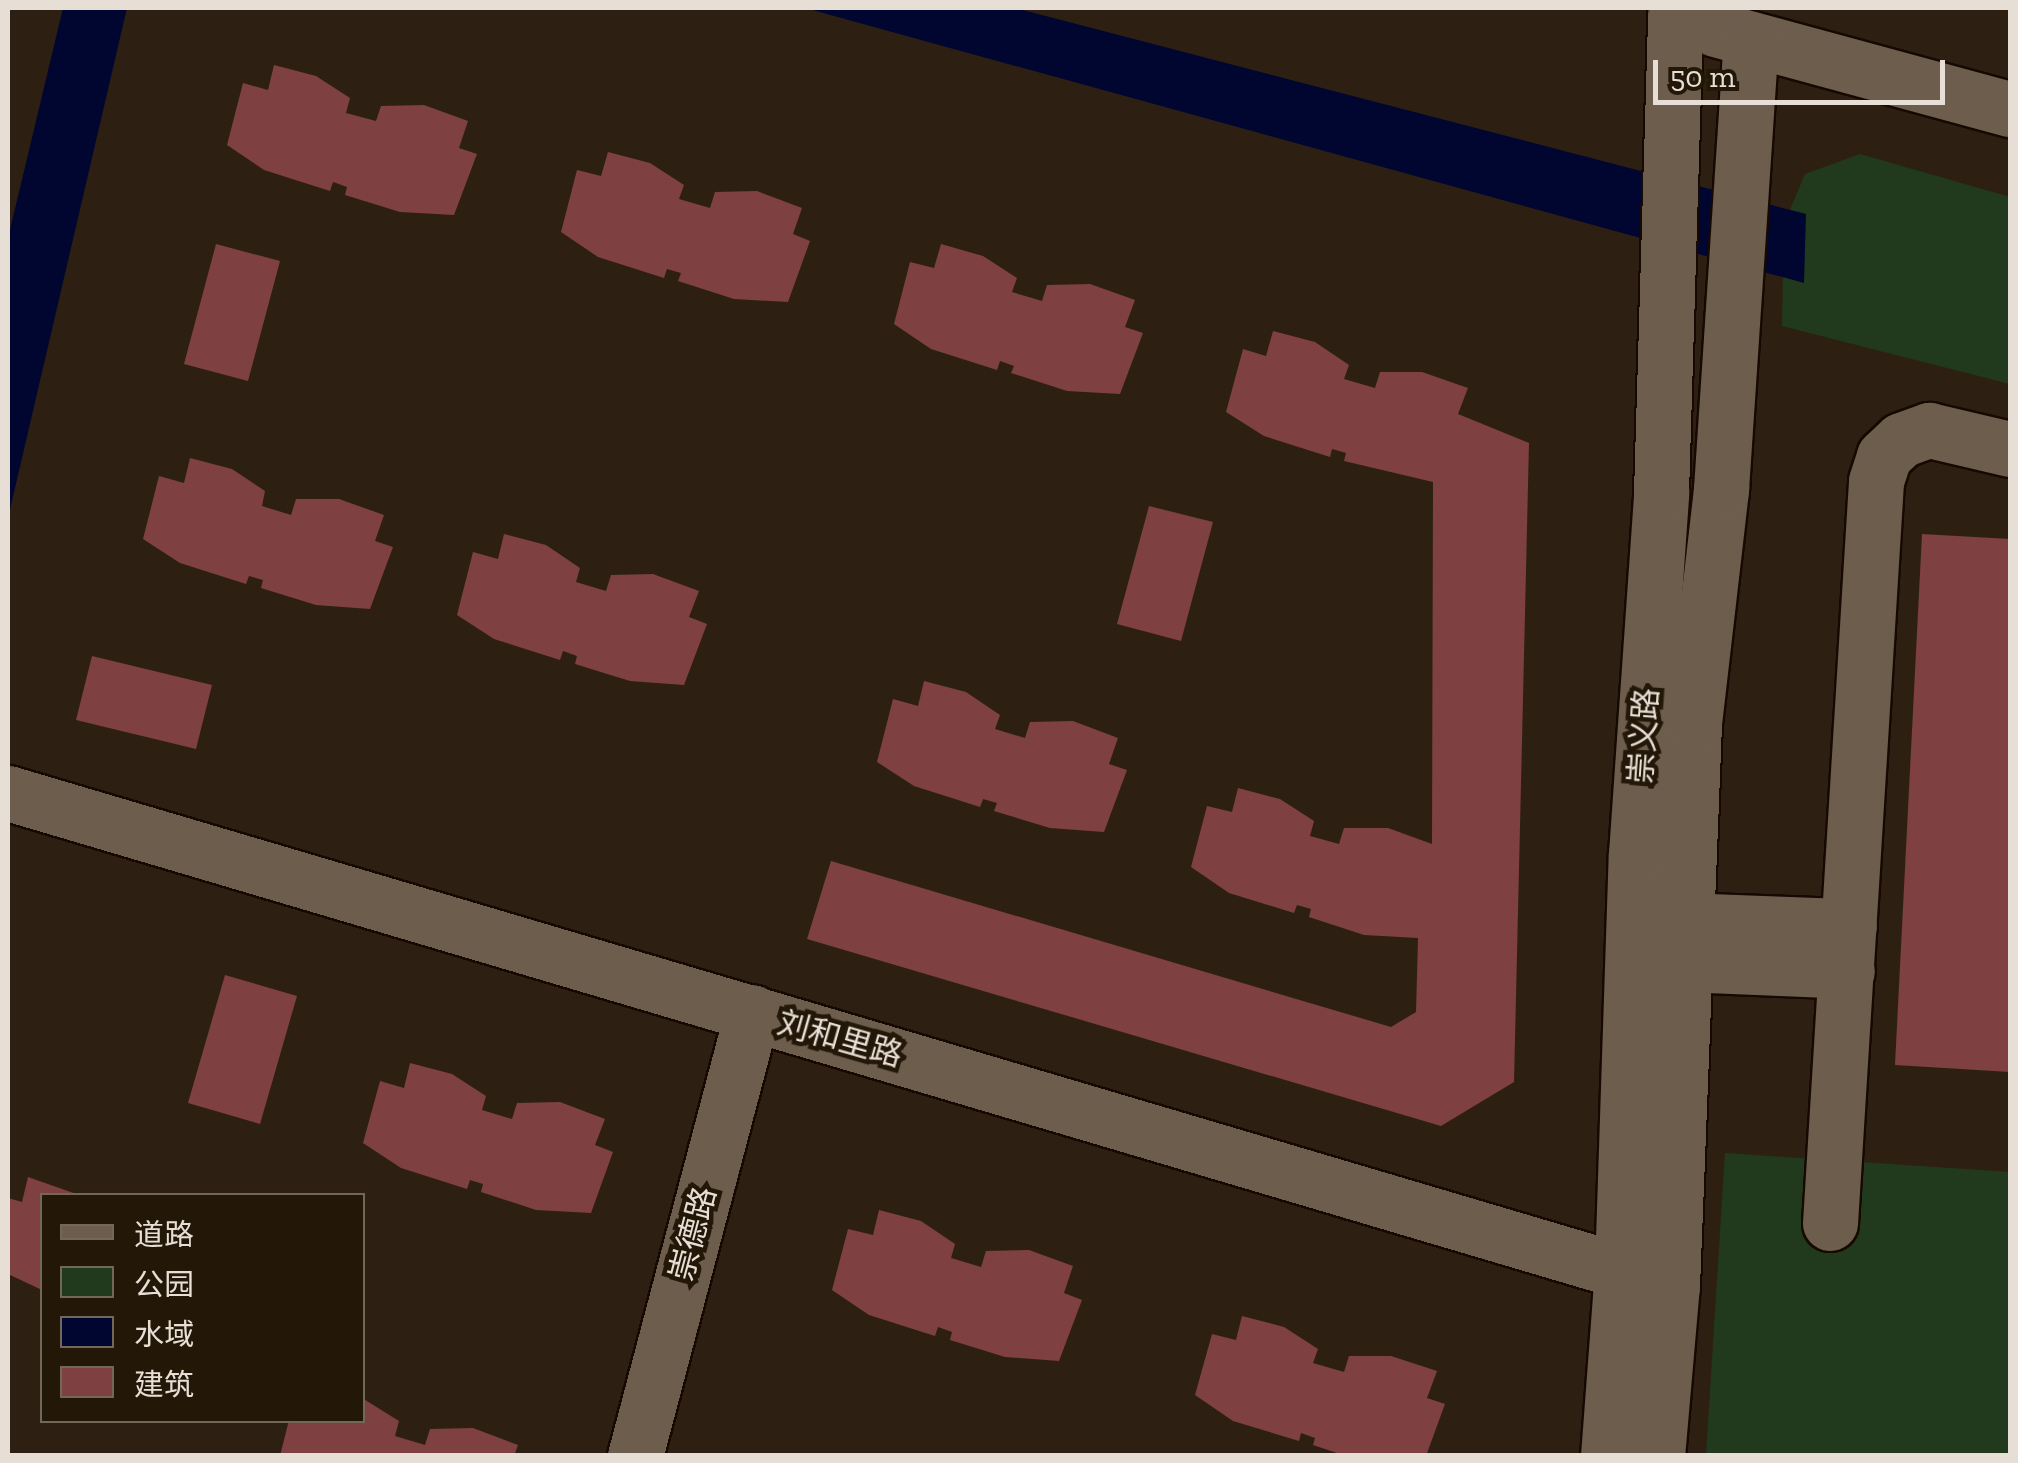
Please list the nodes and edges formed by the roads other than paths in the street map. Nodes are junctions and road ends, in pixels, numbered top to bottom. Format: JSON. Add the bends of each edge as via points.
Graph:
{"nodes":[{"id":1,"x":1660,"y":12,"type":"edge"},
{"id":2,"x":1751,"y":40,"type":"junction"},
{"id":3,"x":2010,"y":109,"type":"edge"},
{"id":4,"x":2010,"y":450,"type":"edge"},
{"id":5,"x":8,"y":793,"type":"edge"},
{"id":6,"x":1682,"y":942,"type":"junction"},
{"id":7,"x":1848,"y":948,"type":"junction"},
{"id":8,"x":752,"y":1012,"type":"junction"},
{"id":9,"x":1830,"y":1223,"type":"dead end"},
{"id":10,"x":1622,"y":1269,"type":"junction"},
{"id":11,"x":1672,"y":1286,"type":"junction"},
{"id":12,"x":635,"y":1456,"type":"edge"},
{"id":13,"x":1608,"y":1456,"type":"edge"},
{"id":14,"x":1657,"y":1456,"type":"edge"}],
"edges":[{"from":1,"to":2,"type":"street"},
{"from":1,"to":10,"type":"street","name":"崇义路","via":[[1672,132]]},
{"from":2,"to":3,"type":"street"},
{"from":2,"to":6,"type":"street","name":"崇义路"},
{"from":4,"to":7,"type":"street","via":[[1929,430],[1901,440],[1884,456],[1876,481]]},
{"from":5,"to":8,"type":"street","name":"刘和里路"},
{"from":6,"to":7,"type":"street"},
{"from":6,"to":11,"type":"street","name":"崇义路"},
{"from":7,"to":9,"type":"street"},
{"from":8,"to":10,"type":"street","name":"刘和里路"},
{"from":8,"to":12,"type":"street","name":"崇德路"},
{"from":10,"to":11,"type":"street","name":"刘和里路"},
{"from":10,"to":13,"type":"street","name":"崇义路"},
{"from":11,"to":14,"type":"street","name":"崇义路"}]}
